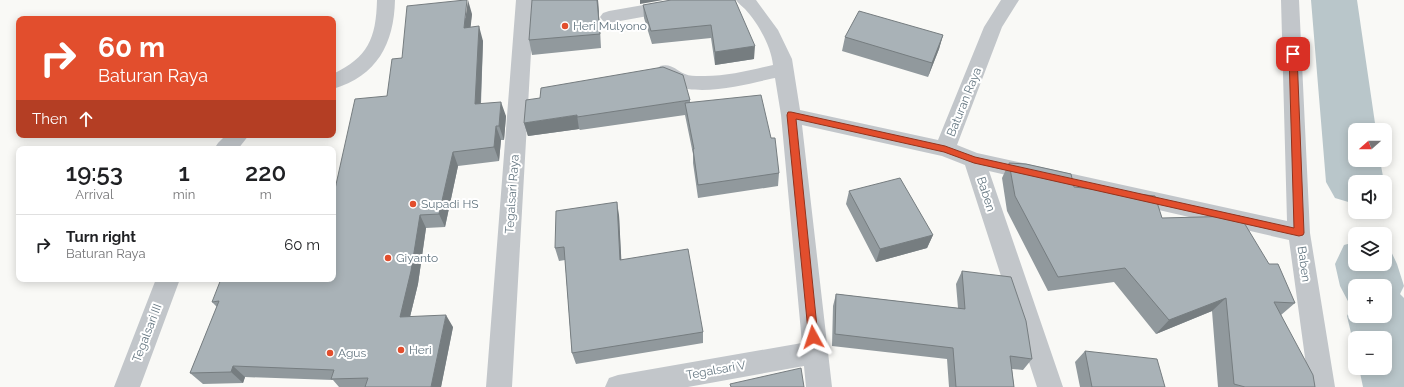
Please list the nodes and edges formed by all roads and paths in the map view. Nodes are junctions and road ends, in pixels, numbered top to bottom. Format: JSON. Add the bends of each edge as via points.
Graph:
{"nodes":[{"id":1,"x":386,"y":0,"type":"edge"},
{"id":2,"x":525,"y":0,"type":"edge"},
{"id":3,"x":703,"y":0,"type":"edge"},
{"id":4,"x":745,"y":0,"type":"edge"},
{"id":5,"x":1010,"y":0,"type":"edge"},
{"id":6,"x":1290,"y":0,"type":"edge"},
{"id":7,"x":609,"y":17,"type":"dead end"},
{"id":8,"x":784,"y":69,"type":"junction"},
{"id":9,"x":667,"y":71,"type":"edge"},
{"id":10,"x":336,"y":81,"type":"edge"},
{"id":11,"x":791,"y":115,"type":"junction"},
{"id":12,"x":236,"y":138,"type":"edge"},
{"id":13,"x":228,"y":146,"type":"edge"},
{"id":14,"x":945,"y":149,"type":"junction"},
{"id":15,"x":974,"y":160,"type":"junction"},
{"id":16,"x":1299,"y":233,"type":"junction"},
{"id":17,"x":167,"y":282,"type":"edge"},
{"id":18,"x":814,"y":353,"type":"junction"},
{"id":19,"x":127,"y":387,"type":"edge"},
{"id":20,"x":499,"y":387,"type":"edge"},
{"id":21,"x":618,"y":387,"type":"edge"},
{"id":22,"x":819,"y":387,"type":"edge"},
{"id":23,"x":1050,"y":387,"type":"edge"},
{"id":24,"x":1322,"y":387,"type":"edge"}],
"edges":[{"from":1,"to":10,"type":"street","via":[[386,13],[379,42],[369,59]]},
{"from":2,"to":20,"type":"street","name":"Tegalsari Raya"},
{"from":3,"to":7,"type":"street"},
{"from":4,"to":8,"type":"street","via":[[769,30]]},
{"from":5,"to":14,"type":"street","name":"Baturan Raya","via":[[993,27]]},
{"from":6,"to":16,"type":"street"},
{"from":8,"to":9,"type":"street","via":[[708,83],[680,80]]},
{"from":8,"to":11,"type":"street"},
{"from":11,"to":14,"type":"street","name":"Baturan Raya"},
{"from":11,"to":18,"type":"street"},
{"from":12,"to":13,"type":"street"},
{"from":14,"to":15,"type":"street","name":"Baben"},
{"from":15,"to":16,"type":"street","name":"Baben"},
{"from":15,"to":23,"type":"street","name":"Baben"},
{"from":16,"to":24,"type":"street","name":"Baben"},
{"from":17,"to":19,"type":"street","name":"Tegalsari III"},
{"from":18,"to":21,"type":"street","name":"Tegalsari V"},
{"from":18,"to":22,"type":"street"}]}
